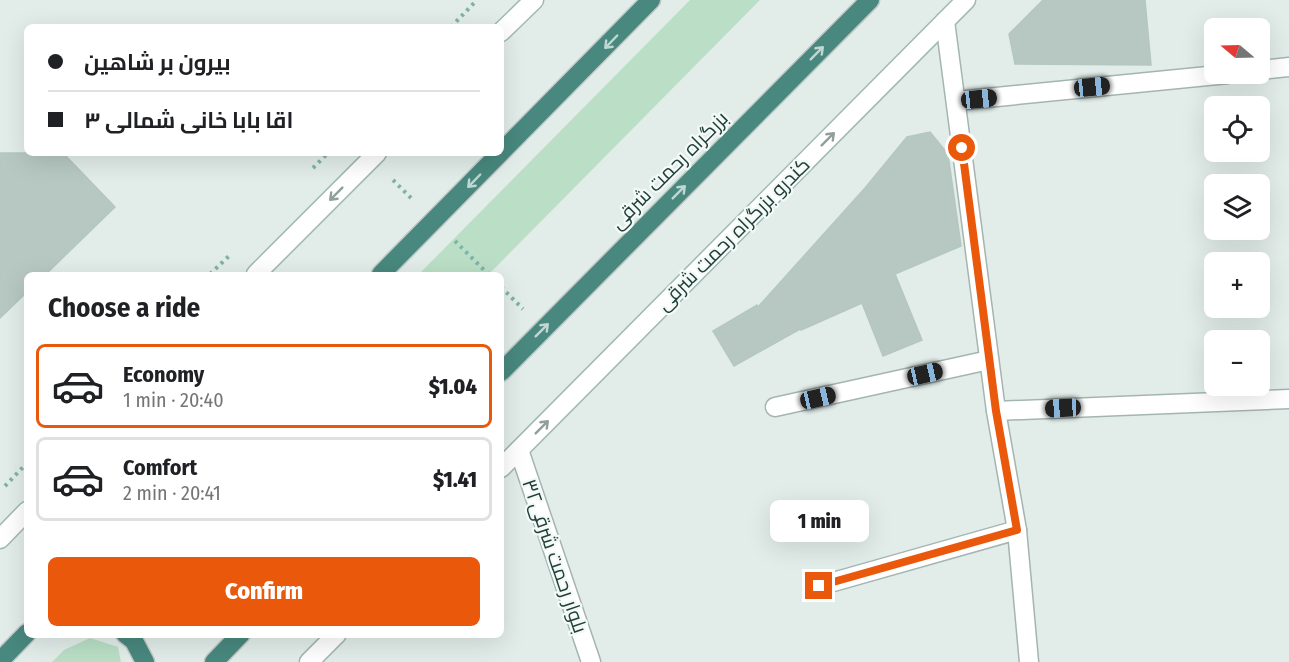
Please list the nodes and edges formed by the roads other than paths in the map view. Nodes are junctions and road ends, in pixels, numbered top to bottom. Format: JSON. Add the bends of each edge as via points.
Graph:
{"nodes":[{"id":1,"x":534,"y":0,"type":"edge"},
{"id":2,"x":651,"y":0,"type":"edge"},
{"id":3,"x":870,"y":0,"type":"edge"},
{"id":4,"x":966,"y":0,"type":"edge"},
{"id":5,"x":945,"y":21,"type":"junction"},
{"id":6,"x":504,"y":29,"type":"edge"},
{"id":7,"x":1289,"y":67,"type":"edge"},
{"id":8,"x":1270,"y":69,"type":"edge"},
{"id":9,"x":1204,"y":76,"type":"edge"},
{"id":10,"x":956,"y":101,"type":"junction"},
{"id":11,"x":504,"y":149,"type":"edge"},
{"id":12,"x":374,"y":156,"type":"edge"},
{"id":13,"x":497,"y":156,"type":"edge"},
{"id":14,"x":258,"y":272,"type":"edge"},
{"id":15,"x":383,"y":272,"type":"edge"},
{"id":16,"x":989,"y":360,"type":"junction"},
{"id":17,"x":504,"y":369,"type":"edge"},
{"id":18,"x":1289,"y":399,"type":"edge"},
{"id":19,"x":775,"y":407,"type":"dead end"},
{"id":20,"x":996,"y":411,"type":"junction"},
{"id":21,"x":519,"y":450,"type":"junction"},
{"id":22,"x":504,"y":465,"type":"edge"},
{"id":23,"x":24,"y":514,"type":"edge"},
{"id":24,"x":1017,"y":530,"type":"junction"},
{"id":25,"x":0,"y":539,"type":"edge"},
{"id":26,"x":819,"y":586,"type":"dead end"},
{"id":27,"x":24,"y":637,"type":"edge"},
{"id":28,"x":130,"y":638,"type":"edge"},
{"id":29,"x":237,"y":638,"type":"edge"},
{"id":30,"x":333,"y":638,"type":"edge"},
{"id":31,"x":0,"y":661,"type":"edge"},
{"id":32,"x":145,"y":662,"type":"edge"},
{"id":33,"x":213,"y":662,"type":"edge"},
{"id":34,"x":309,"y":662,"type":"edge"},
{"id":35,"x":591,"y":662,"type":"edge"},
{"id":36,"x":1029,"y":662,"type":"edge"}],
"edges":[{"from":1,"to":6,"type":"street"},
{"from":2,"to":11,"type":"highway","one_way":true},
{"from":17,"to":3,"type":"highway","name":"بزرگراه رحمت شرقی","one_way":true},
{"from":4,"to":5,"type":"street","name":"کندرو بزرگراه رحمت شرقی"},
{"from":5,"to":10,"type":"street"},
{"from":21,"to":5,"type":"street","name":"کندرو بزرگراه رحمت شرقی","one_way":true},
{"from":7,"to":8,"type":"street"},
{"from":9,"to":10,"type":"street"},
{"from":10,"to":16,"type":"street"},
{"from":12,"to":14,"type":"street","one_way":true},
{"from":13,"to":15,"type":"highway","one_way":true},
{"from":16,"to":19,"type":"street"},
{"from":16,"to":20,"type":"street"},
{"from":18,"to":20,"type":"street"},
{"from":20,"to":24,"type":"street"},
{"from":21,"to":22,"type":"street","name":"کندرو بزرگراه رحمت شرقی"},
{"from":21,"to":35,"type":"street","name":"بلوار رحمت شرقی۳۲"},
{"from":23,"to":25,"type":"street"},
{"from":24,"to":26,"type":"street"},
{"from":24,"to":36,"type":"street"},
{"from":27,"to":31,"type":"highway"},
{"from":28,"to":32,"type":"highway"},
{"from":29,"to":33,"type":"highway"},
{"from":30,"to":34,"type":"street"}]}
